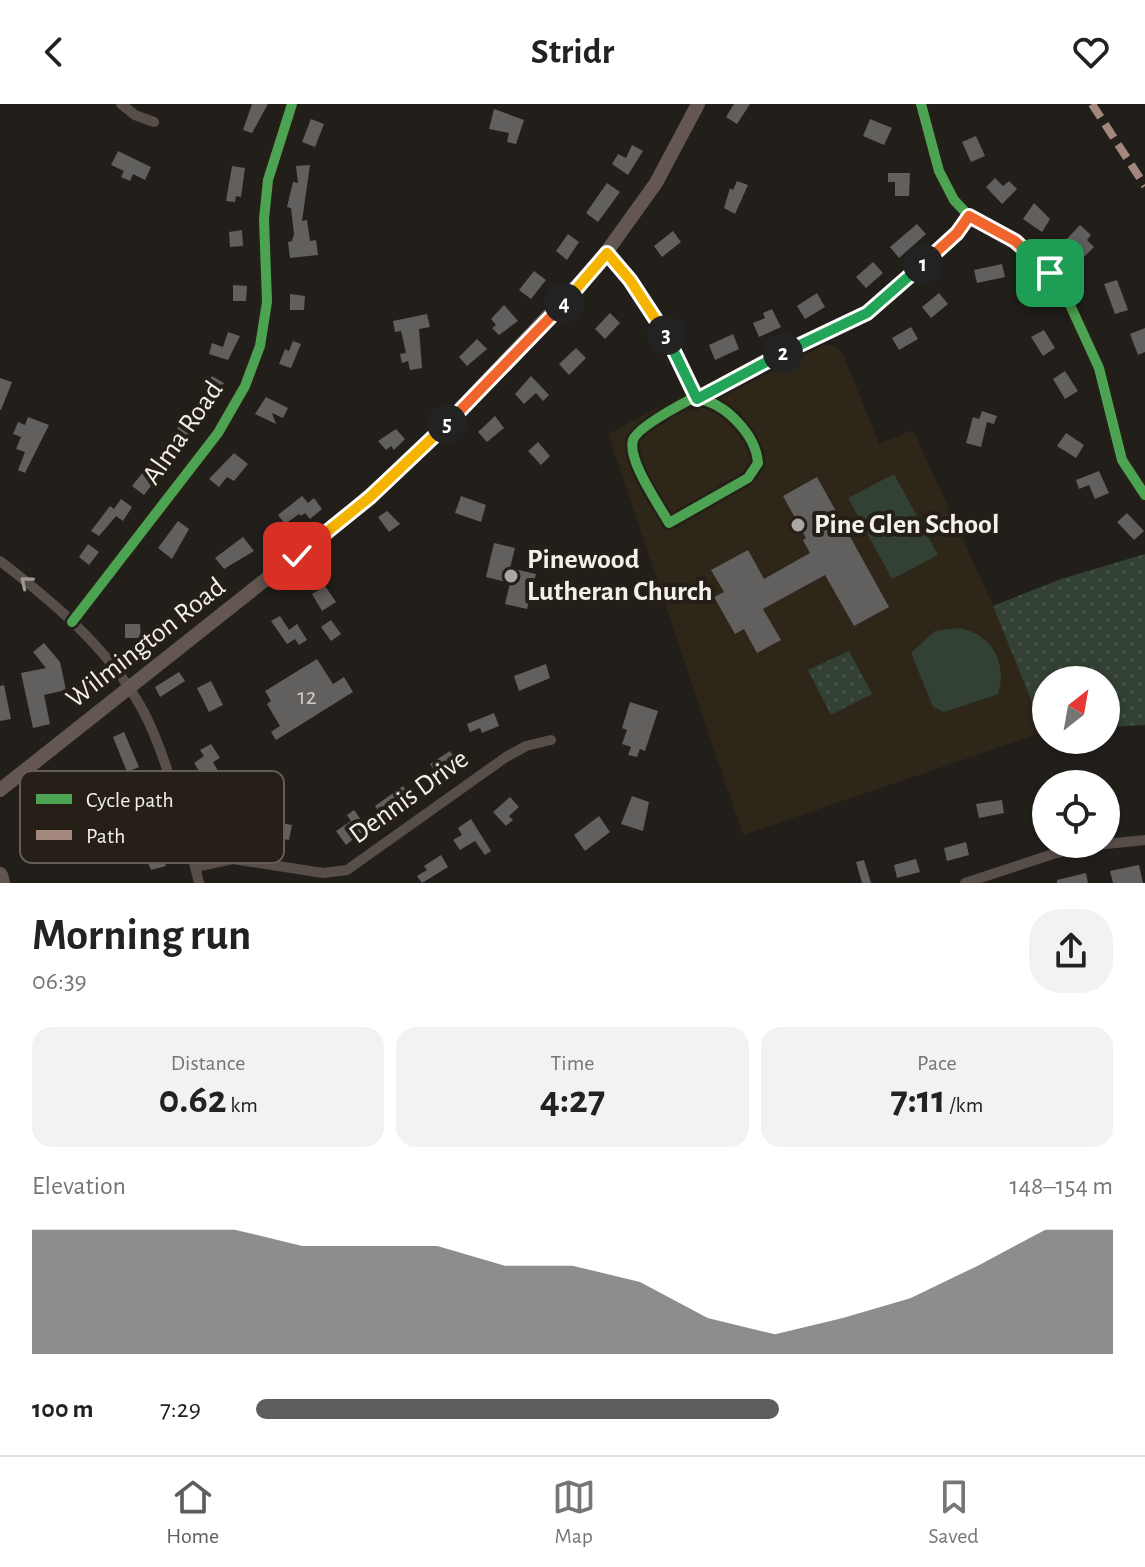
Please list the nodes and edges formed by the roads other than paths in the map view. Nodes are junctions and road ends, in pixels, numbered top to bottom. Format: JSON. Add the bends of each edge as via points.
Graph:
{"nodes":[{"id":1,"x":121,"y":104,"type":"edge"},
{"id":2,"x":292,"y":104,"type":"edge"},
{"id":3,"x":698,"y":104,"type":"edge"},
{"id":4,"x":921,"y":104,"type":"edge"},
{"id":5,"x":154,"y":122,"type":"dead end"},
{"id":6,"x":969,"y":216,"type":"junction"},
{"id":7,"x":607,"y":253,"type":"junction"},
{"id":8,"x":697,"y":399,"type":"junction"},
{"id":9,"x":1145,"y":495,"type":"edge"},
{"id":10,"x":0,"y":561,"type":"edge"},
{"id":11,"x":72,"y":622,"type":"junction"},
{"id":12,"x":129,"y":688,"type":"junction"},
{"id":13,"x":551,"y":740,"type":"dead end"},
{"id":14,"x":24,"y":771,"type":"edge"},
{"id":15,"x":165,"y":771,"type":"edge"},
{"id":16,"x":20,"y":774,"type":"edge"},
{"id":17,"x":0,"y":790,"type":"edge"},
{"id":18,"x":1145,"y":840,"type":"edge"},
{"id":19,"x":1120,"y":842,"type":"edge"},
{"id":20,"x":1041,"y":858,"type":"edge"},
{"id":21,"x":194,"y":863,"type":"edge"},
{"id":22,"x":214,"y":863,"type":"edge"},
{"id":23,"x":259,"y":863,"type":"edge"},
{"id":24,"x":195,"y":867,"type":"junction"},
{"id":25,"x":0,"y":875,"type":"edge"},
{"id":26,"x":2,"y":883,"type":"edge"},
{"id":27,"x":199,"y":883,"type":"edge"},
{"id":28,"x":965,"y":883,"type":"edge"}],
"edges":[{"from":1,"to":5,"type":"street"},
{"from":2,"to":11,"type":"street","name":"Alma Road","via":[[268,180],[267,302],[260,346],[245,386],[218,433]]},
{"from":3,"to":7,"type":"main road","name":"Wilmington Road","via":[[656,183]]},
{"from":4,"to":6,"type":"street","via":[[942,179]]},
{"from":6,"to":8,"type":"street","via":[[954,236],[867,313]]},
{"from":6,"to":9,"type":"street","via":[[1025,249],[1058,283],[1099,368],[1122,460]]},
{"from":7,"to":8,"type":"street","via":[[658,323]]},
{"from":7,"to":12,"type":"main road","name":"Wilmington Road","via":[[410,461]]},
{"from":8,"to":8,"type":"street","via":[[643,426],[633,440],[634,458],[669,523],[748,478],[758,463],[735,420],[715,404]]},
{"from":11,"to":10,"type":"street","one_way":true},
{"from":11,"to":12,"type":"street"},
{"from":12,"to":14,"type":"main road","name":"Wilmington Road"},
{"from":12,"to":15,"type":"street","via":[[151,726]]},
{"from":13,"to":23,"type":"street","name":"Dennis Drive","via":[[516,751],[347,870],[323,873]]},
{"from":16,"to":17,"type":"main road","name":"Wilmington Road"},
{"from":18,"to":19,"type":"street"},
{"from":20,"to":28,"type":"street"},
{"from":21,"to":24,"type":"street"},
{"from":22,"to":24,"type":"street","name":"Dennis Drive"},
{"from":24,"to":27,"type":"street"},
{"from":25,"to":26,"type":"main road"}]}
